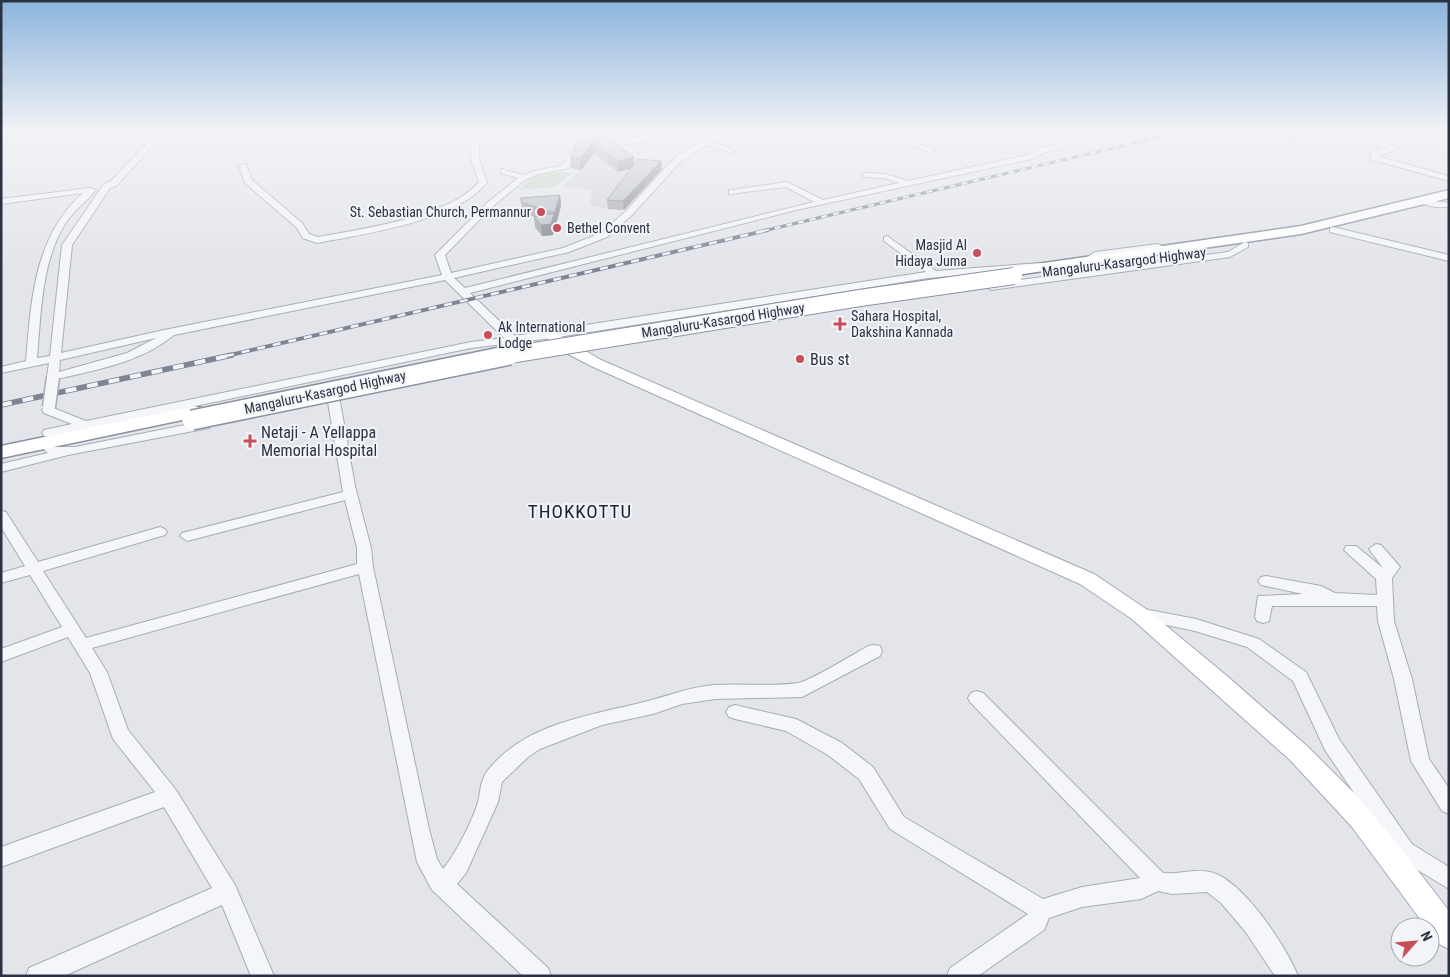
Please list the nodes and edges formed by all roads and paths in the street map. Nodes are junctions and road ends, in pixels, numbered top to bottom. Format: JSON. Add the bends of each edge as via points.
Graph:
{"nodes":[{"id":1,"x":111,"y":178,"type":"edge"},
{"id":2,"x":119,"y":178,"type":"edge"},
{"id":3,"x":247,"y":178,"type":"edge"},
{"id":4,"x":481,"y":178,"type":"edge"},
{"id":5,"x":524,"y":178,"type":"edge"},
{"id":6,"x":660,"y":178,"type":"edge"},
{"id":7,"x":889,"y":178,"type":"edge"},
{"id":8,"x":936,"y":178,"type":"edge"},
{"id":9,"x":907,"y":184,"type":"junction"},
{"id":10,"x":106,"y":187,"type":"junction"},
{"id":11,"x":92,"y":190,"type":"junction"},
{"id":12,"x":732,"y":192,"type":"dead end"},
{"id":13,"x":1449,"y":194,"type":"edge"},
{"id":14,"x":466,"y":199,"type":"junction"},
{"id":15,"x":475,"y":200,"type":"dead end"},
{"id":16,"x":485,"y":201,"type":"dead end"},
{"id":17,"x":1,"y":202,"type":"edge"},
{"id":18,"x":495,"y":202,"type":"junction"},
{"id":19,"x":821,"y":202,"type":"junction"},
{"id":20,"x":1439,"y":203,"type":"edge"},
{"id":21,"x":1333,"y":230,"type":"junction"},
{"id":22,"x":887,"y":238,"type":"dead end"},
{"id":23,"x":1245,"y":245,"type":"junction"},
{"id":24,"x":1449,"y":258,"type":"edge"},
{"id":25,"x":1051,"y":266,"type":"junction"},
{"id":26,"x":1012,"y":274,"type":"junction"},
{"id":27,"x":935,"y":275,"type":"junction"},
{"id":28,"x":447,"y":277,"type":"junction"},
{"id":29,"x":462,"y":292,"type":"junction"},
{"id":30,"x":170,"y":332,"type":"junction"},
{"id":31,"x":552,"y":335,"type":"junction"},
{"id":32,"x":512,"y":339,"type":"junction"},
{"id":33,"x":570,"y":350,"type":"junction"},
{"id":34,"x":53,"y":358,"type":"junction"},
{"id":35,"x":31,"y":363,"type":"junction"},
{"id":36,"x":1,"y":370,"type":"edge"},
{"id":37,"x":53,"y":377,"type":"junction"},
{"id":38,"x":333,"y":396,"type":"junction"},
{"id":39,"x":48,"y":408,"type":"junction"},
{"id":40,"x":84,"y":425,"type":"junction"},
{"id":41,"x":49,"y":442,"type":"junction"},
{"id":42,"x":75,"y":451,"type":"junction"},
{"id":43,"x":1,"y":452,"type":"edge"},
{"id":44,"x":1,"y":462,"type":"edge"},
{"id":45,"x":1,"y":468,"type":"edge"},
{"id":46,"x":350,"y":494,"type":"junction"},
{"id":47,"x":3,"y":521,"type":"edge"},
{"id":48,"x":160,"y":532,"type":"dead end"},
{"id":49,"x":187,"y":536,"type":"dead end"},
{"id":50,"x":1376,"y":549,"type":"dead end"},
{"id":51,"x":1352,"y":550,"type":"dead end"},
{"id":52,"x":365,"y":566,"type":"junction"},
{"id":53,"x":34,"y":568,"type":"junction"},
{"id":54,"x":1384,"y":577,"type":"junction"},
{"id":55,"x":1,"y":578,"type":"edge"},
{"id":56,"x":1266,"y":581,"type":"dead end"},
{"id":57,"x":1336,"y":599,"type":"junction"},
{"id":58,"x":1385,"y":601,"type":"junction"},
{"id":59,"x":1139,"y":614,"type":"junction"},
{"id":60,"x":1263,"y":616,"type":"dead end"},
{"id":61,"x":78,"y":637,"type":"junction"},
{"id":62,"x":874,"y":651,"type":"dead end"},
{"id":63,"x":1,"y":656,"type":"edge"},
{"id":64,"x":977,"y":698,"type":"dead end"},
{"id":65,"x":735,"y":712,"type":"dead end"},
{"id":66,"x":169,"y":796,"type":"junction"},
{"id":67,"x":1449,"y":805,"type":"edge"},
{"id":68,"x":1396,"y":850,"type":"junction"},
{"id":69,"x":1,"y":857,"type":"edge"},
{"id":70,"x":1449,"y":879,"type":"edge"},
{"id":71,"x":1157,"y":881,"type":"junction"},
{"id":72,"x":440,"y":883,"type":"junction"},
{"id":73,"x":227,"y":892,"type":"junction"},
{"id":74,"x":1041,"y":910,"type":"junction"},
{"id":75,"x":1449,"y":935,"type":"edge"},
{"id":76,"x":37,"y":976,"type":"edge"},
{"id":77,"x":263,"y":976,"type":"edge"},
{"id":78,"x":540,"y":976,"type":"edge"},
{"id":79,"x":958,"y":976,"type":"edge"},
{"id":80,"x":1287,"y":976,"type":"edge"}],
"edges":[{"from":1,"to":10,"type":"street","via":[[104,185]]},
{"from":2,"to":10,"type":"street"},
{"from":3,"to":14,"type":"street","via":[[310,239],[332,237],[434,213]]},
{"from":4,"to":14,"type":"street","via":[[481,188]]},
{"from":5,"to":18,"type":"street"},
{"from":6,"to":28,"type":"street","via":[[604,235],[566,250]]},
{"from":7,"to":9,"type":"street"},
{"from":8,"to":9,"type":"street"},
{"from":9,"to":19,"type":"street"},
{"from":10,"to":11,"type":"street"},
{"from":10,"to":34,"type":"street","via":[[66,245]]},
{"from":11,"to":17,"type":"street"},
{"from":11,"to":35,"type":"street","via":[[78,200],[61,220],[45,259],[38,286]]},
{"from":12,"to":19,"type":"street","via":[[787,184]]},
{"from":13,"to":20,"type":"highway","name":"Mangaluru-Kasargod Highway"},
{"from":14,"to":15,"type":"street"},
{"from":16,"to":18,"type":"street"},
{"from":18,"to":28,"type":"street","via":[[440,255]]},
{"from":19,"to":29,"type":"street"},
{"from":20,"to":21,"type":"highway","name":"Mangaluru-Kasargod Highway"},
{"from":20,"to":25,"type":"highway","name":"Mangaluru-Kasargod Highway","via":[[1301,230]]},
{"from":21,"to":23,"type":"highway","name":"Mangaluru-Kasargod Highway"},
{"from":21,"to":24,"type":"street"},
{"from":22,"to":27,"type":"street"},
{"from":23,"to":26,"type":"highway","name":"Mangaluru-Kasargod Highway"},
{"from":23,"to":33,"type":"street","via":[[1230,254],[764,318]]},
{"from":25,"to":26,"type":"highway","name":"Mangaluru-Kasargod Highway"},
{"from":25,"to":27,"type":"street"},
{"from":26,"to":41,"type":"highway","name":"Mangaluru-Kasargod Highway","bridge":true,"via":[[522,352]]},
{"from":27,"to":31,"type":"street"},
{"from":28,"to":29,"type":"street"},
{"from":28,"to":30,"type":"street"},
{"from":29,"to":32,"type":"street"},
{"from":30,"to":34,"type":"street"},
{"from":30,"to":37,"type":"street","via":[[160,342],[134,354]]},
{"from":31,"to":32,"type":"street"},
{"from":31,"to":33,"type":"main road"},
{"from":32,"to":40,"type":"street"},
{"from":33,"to":38,"type":"street"},
{"from":33,"to":59,"type":"main road","via":[[1087,579]]},
{"from":34,"to":35,"type":"street"},
{"from":34,"to":37,"type":"street"},
{"from":35,"to":36,"type":"street"},
{"from":37,"to":39,"type":"street","bridge":true},
{"from":38,"to":42,"type":"street"},
{"from":38,"to":46,"type":"street"},
{"from":39,"to":40,"type":"street"},
{"from":39,"to":41,"type":"street"},
{"from":40,"to":41,"type":"street"},
{"from":41,"to":42,"type":"street"},
{"from":41,"to":43,"type":"highway","name":"Mangaluru-Kasargod Highway"},
{"from":41,"to":44,"type":"highway","name":"Mangaluru-Kasargod Highway"},
{"from":42,"to":45,"type":"street"},
{"from":46,"to":49,"type":"street"},
{"from":46,"to":52,"type":"street","via":[[364,548]]},
{"from":47,"to":53,"type":"street"},
{"from":48,"to":53,"type":"street"},
{"from":50,"to":54,"type":"street","via":[[1392,567]]},
{"from":51,"to":54,"type":"street"},
{"from":52,"to":61,"type":"street"},
{"from":52,"to":72,"type":"street","via":[[424,852]]},
{"from":53,"to":55,"type":"street"},
{"from":53,"to":61,"type":"street"},
{"from":54,"to":58,"type":"street"},
{"from":56,"to":57,"type":"street","via":[[1321,592]]},
{"from":57,"to":58,"type":"street"},
{"from":57,"to":60,"type":"street","via":[[1264,600]]},
{"from":58,"to":67,"type":"street","via":[[1386,621],[1403,679],[1420,761]]},
{"from":59,"to":68,"type":"main road","via":[[1282,739]]},
{"from":59,"to":68,"type":"street","via":[[1196,625],[1253,642],[1300,677],[1332,744]]},
{"from":61,"to":63,"type":"street"},
{"from":61,"to":66,"type":"street","via":[[98,672],[120,734]]},
{"from":62,"to":72,"type":"street","via":[[802,690],[715,692],[681,698],[601,718],[533,743],[494,776],[488,802],[459,866]]},
{"from":64,"to":71,"type":"street"},
{"from":65,"to":74,"type":"street","via":[[790,724],[835,749],[866,773],[897,823]]},
{"from":66,"to":69,"type":"street"},
{"from":66,"to":73,"type":"street"},
{"from":68,"to":70,"type":"street"},
{"from":68,"to":75,"type":"main road"},
{"from":71,"to":74,"type":"street","via":[[1141,889],[1082,897]]},
{"from":71,"to":80,"type":"street","via":[[1181,886],[1211,882],[1228,896],[1276,952]]},
{"from":72,"to":78,"type":"street"},
{"from":73,"to":76,"type":"street"},
{"from":73,"to":77,"type":"street"},
{"from":74,"to":79,"type":"street","via":[[1036,922]]}]}
